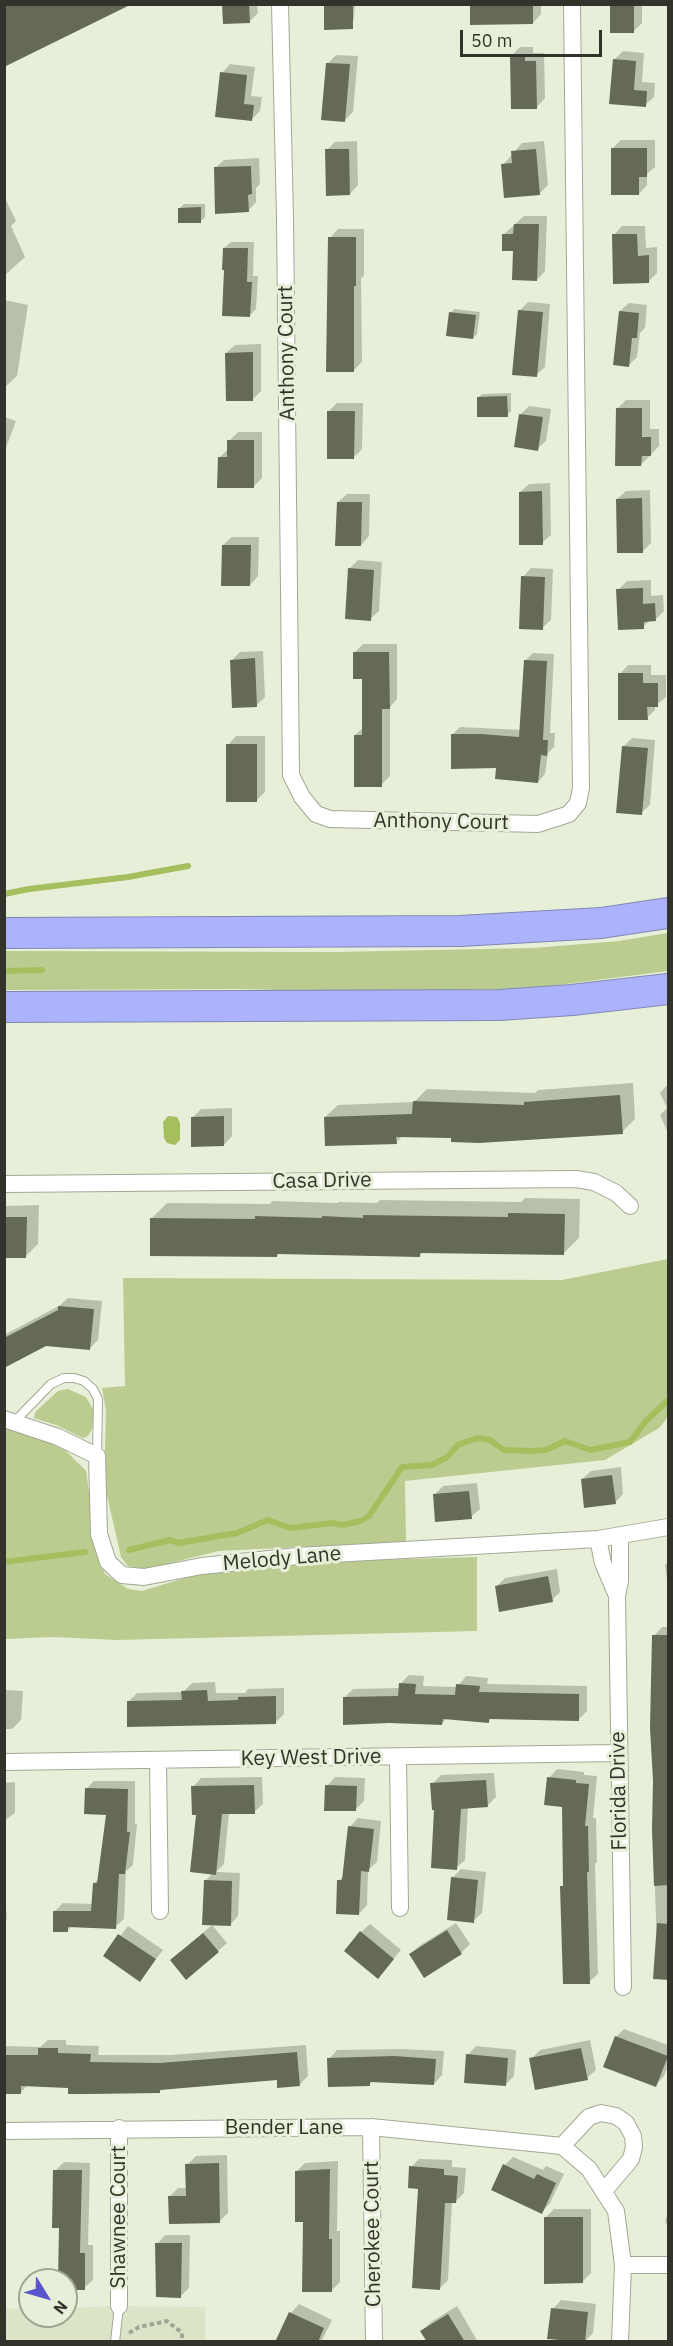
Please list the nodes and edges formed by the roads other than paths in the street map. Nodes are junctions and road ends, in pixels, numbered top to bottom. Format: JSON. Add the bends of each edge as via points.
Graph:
{"nodes":[{"id":1,"x":280,"y":4,"type":"edge"},
{"id":2,"x":572,"y":4,"type":"edge"},
{"id":3,"x":669,"y":914,"type":"edge"},
{"id":4,"x":4,"y":933,"type":"edge"},
{"id":5,"x":669,"y":989,"type":"edge"},
{"id":6,"x":4,"y":1007,"type":"edge"},
{"id":7,"x":4,"y":1184,"type":"edge"},
{"id":8,"x":630,"y":1206,"type":"dead end"},
{"id":9,"x":9,"y":1420,"type":"edge"},
{"id":10,"x":97,"y":1456,"type":"junction"},
{"id":11,"x":669,"y":1527,"type":"edge"},
{"id":12,"x":620,"y":1536,"type":"junction"},
{"id":13,"x":598,"y":1539,"type":"junction"},
{"id":14,"x":617,"y":1596,"type":"junction"},
{"id":15,"x":618,"y":1753,"type":"junction"},
{"id":16,"x":398,"y":1757,"type":"junction"},
{"id":17,"x":158,"y":1760,"type":"junction"},
{"id":18,"x":4,"y":1762,"type":"edge"},
{"id":19,"x":400,"y":1908,"type":"dead end"},
{"id":20,"x":160,"y":1911,"type":"dead end"},
{"id":21,"x":623,"y":1987,"type":"dead end"},
{"id":22,"x":371,"y":2127,"type":"junction"},
{"id":23,"x":119,"y":2128,"type":"junction"},
{"id":24,"x":4,"y":2131,"type":"edge"},
{"id":25,"x":562,"y":2146,"type":"junction"},
{"id":26,"x":604,"y":2191,"type":"junction"},
{"id":27,"x":623,"y":2265,"type":"junction"},
{"id":28,"x":669,"y":2265,"type":"edge"},
{"id":29,"x":119,"y":2306,"type":"joint"},
{"id":30,"x":115,"y":2342,"type":"edge"},
{"id":31,"x":374,"y":2342,"type":"edge"},
{"id":32,"x":620,"y":2342,"type":"edge"}],
"edges":[{"from":1,"to":2,"type":"street","name":"Anthony Court","via":[[291,776],[316,814],[330,819],[538,824],[569,814],[578,803],[581,788]]},
{"from":3,"to":4,"type":"highway","via":[[601,923],[460,931]]},
{"from":5,"to":6,"type":"highway","via":[[572,1000],[429,1007]]},
{"from":7,"to":8,"type":"street","name":"Casa Drive","via":[[576,1179],[594,1182],[616,1193]]},
{"from":9,"to":10,"type":"street"},
{"from":9,"to":10,"type":"lane","via":[[51,1384],[64,1378],[84,1381],[98,1399]]},
{"from":10,"to":13,"type":"street","name":"Melody Lane","via":[[99,1534],[108,1562],[122,1575],[144,1577],[202,1566],[298,1556]]},
{"from":11,"to":12,"type":"street","name":"Melody Lane"},
{"from":12,"to":13,"type":"street","name":"Melody Lane"},
{"from":12,"to":14,"type":"street","name":"Florida Drive"},
{"from":13,"to":14,"type":"street","name":"Florida Drive"},
{"from":14,"to":15,"type":"street","name":"Florida Drive"},
{"from":15,"to":16,"type":"street","name":"Key West Drive"},
{"from":15,"to":21,"type":"street","name":"Florida Drive"},
{"from":16,"to":17,"type":"street","name":"Key West Drive"},
{"from":16,"to":19,"type":"street"},
{"from":17,"to":18,"type":"street","name":"Key West Drive"},
{"from":17,"to":20,"type":"street"},
{"from":22,"to":23,"type":"street","name":"Bender Lane"},
{"from":22,"to":25,"type":"street","name":"Bender Lane"},
{"from":22,"to":31,"type":"street","name":"Cherokee Court"},
{"from":23,"to":24,"type":"street","name":"Bender Lane"},
{"from":23,"to":29,"type":"street","name":"Shawnee Court"},
{"from":25,"to":26,"type":"street","via":[[588,2169]]},
{"from":25,"to":26,"type":"street","via":[[589,2116],[601,2113],[626,2123],[633,2136],[631,2159]]},
{"from":26,"to":27,"type":"street","via":[[616,2211]]},
{"from":27,"to":28,"type":"street"},
{"from":27,"to":32,"type":"street"},
{"from":29,"to":30,"type":"lane"}]}
